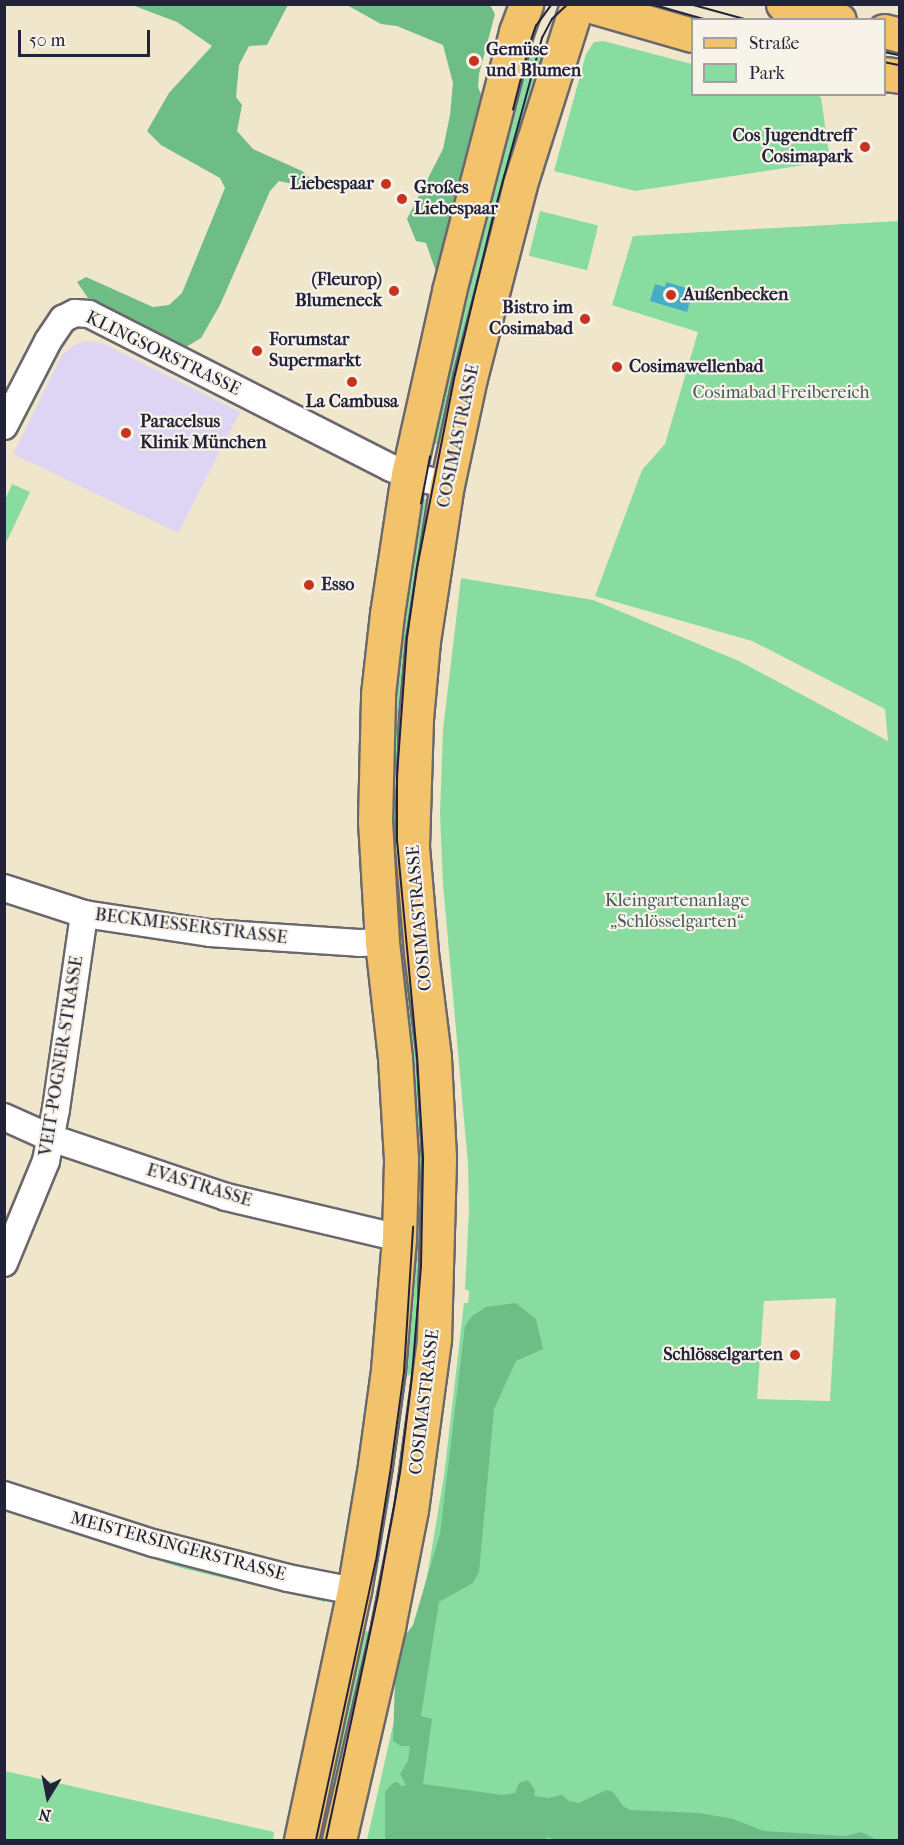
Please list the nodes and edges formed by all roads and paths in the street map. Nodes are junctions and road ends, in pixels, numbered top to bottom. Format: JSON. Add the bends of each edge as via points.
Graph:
{"nodes":[{"id":1,"x":526,"y":4,"type":"edge"},
{"id":2,"x":576,"y":4,"type":"edge"},
{"id":3,"x":584,"y":4,"type":"edge"},
{"id":4,"x":783,"y":4,"type":"edge"},
{"id":5,"x":832,"y":18,"type":"edge"},
{"id":6,"x":691,"y":34,"type":"edge"},
{"id":7,"x":4,"y":426,"type":"edge"},
{"id":8,"x":408,"y":475,"type":"junction"},
{"id":9,"x":447,"y":485,"type":"junction"},
{"id":10,"x":4,"y":888,"type":"edge"},
{"id":11,"x":84,"y":914,"type":"junction"},
{"id":12,"x":382,"y":942,"type":"junction"},
{"id":13,"x":4,"y":1117,"type":"edge"},
{"id":14,"x":51,"y":1138,"type":"junction"},
{"id":15,"x":399,"y":1239,"type":"junction"},
{"id":16,"x":4,"y":1263,"type":"edge"},
{"id":17,"x":4,"y":1495,"type":"edge"},
{"id":18,"x":354,"y":1591,"type":"junction"},
{"id":19,"x":394,"y":1598,"type":"junction"},
{"id":20,"x":301,"y":1840,"type":"edge"},
{"id":21,"x":339,"y":1840,"type":"edge"}],
"edges":[{"from":1,"to":8,"type":"main road","name":"COSIMASTRASSE","via":[[468,210]]},
{"from":2,"to":9,"type":"main road","name":"COSIMASTRASSE","via":[[520,184]]},
{"from":3,"to":6,"type":"main road"},
{"from":4,"to":5,"type":"main road"},
{"from":7,"to":8,"type":"street","name":"KLINGSORSTRASSE","via":[[63,319],[75,313],[89,314]]},
{"from":8,"to":9,"type":"street","name":"KLINGSORSTRASSE"},
{"from":8,"to":12,"type":"main road","name":"COSIMASTRASSE","via":[[378,694],[375,821]]},
{"from":9,"to":19,"type":"main road","name":"COSIMASTRASSE","via":[[423,641],[412,846],[434,1057],[439,1157],[436,1296],[418,1472]]},
{"from":10,"to":11,"type":"street","name":"BECKMESSERSTRASSE"},
{"from":11,"to":12,"type":"street","name":"BECKMESSERSTRASSE","via":[[231,935]]},
{"from":11,"to":14,"type":"street","name":"VEIT-POGNER-STRASSE"},
{"from":12,"to":15,"type":"main road","name":"COSIMASTRASSE","via":[[395,1058],[400,1147]]},
{"from":13,"to":14,"type":"street","name":"EVASTRASSE"},
{"from":14,"to":15,"type":"street","name":"EVASTRASSE","via":[[226,1197]]},
{"from":14,"to":16,"type":"street","name":"VEIT-POGNER-STRASSE","via":[[46,1161]]},
{"from":15,"to":18,"type":"main road","name":"COSIMASTRASSE","via":[[387,1378]]},
{"from":17,"to":18,"type":"street","name":"MEISTERSINGERSTRASSE","via":[[153,1543]]},
{"from":18,"to":19,"type":"main road"},
{"from":18,"to":20,"type":"main road","name":"COSIMASTRASSE"},
{"from":19,"to":21,"type":"main road","name":"COSIMASTRASSE"}]}
